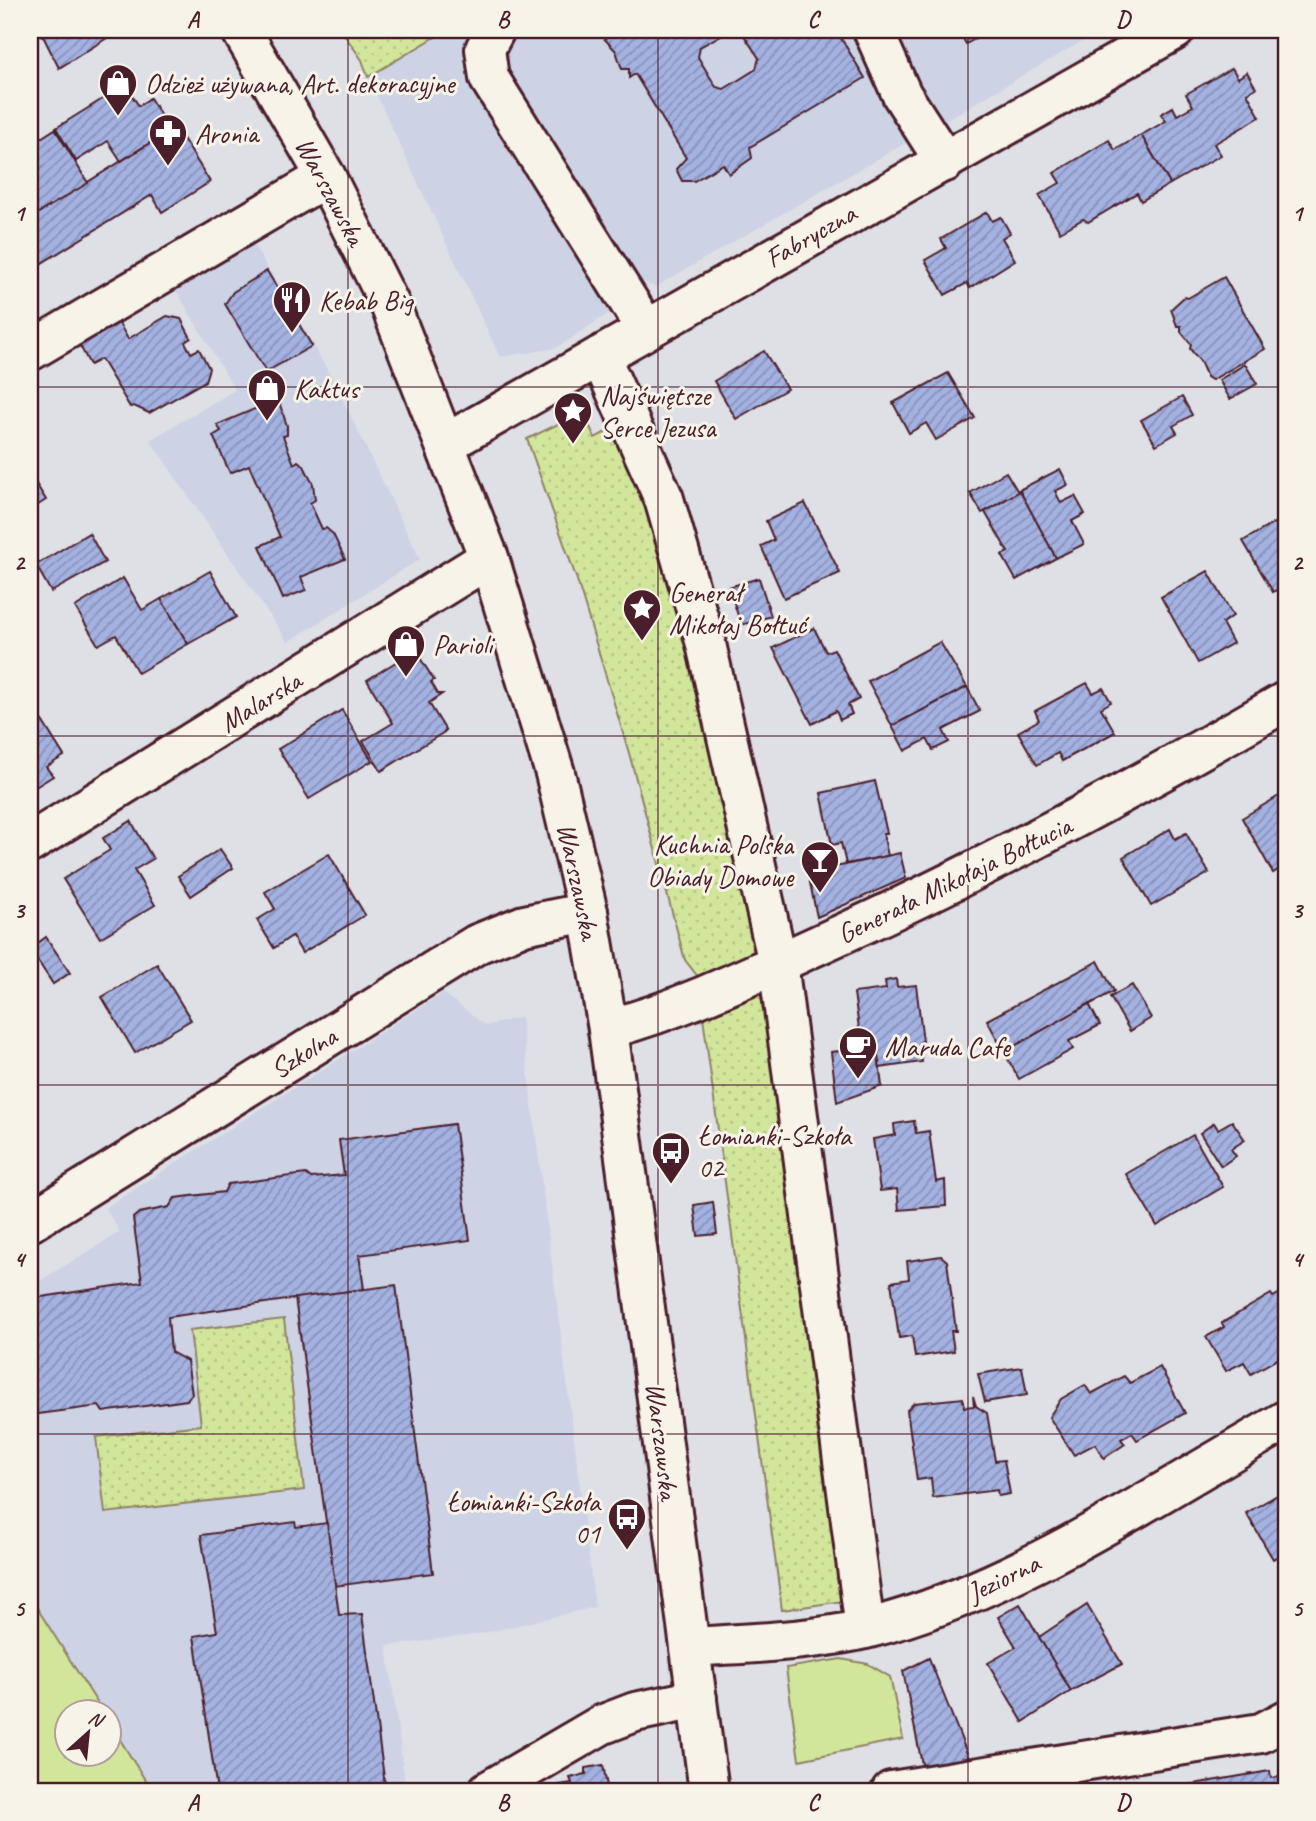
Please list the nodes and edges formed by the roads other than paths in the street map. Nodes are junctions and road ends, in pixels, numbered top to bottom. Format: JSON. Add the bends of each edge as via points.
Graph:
{"nodes":[{"id":1,"x":241,"y":30,"type":"edge"},
{"id":2,"x":495,"y":30,"type":"edge"},
{"id":3,"x":873,"y":30,"type":"edge"},
{"id":4,"x":1175,"y":30,"type":"edge"},
{"id":5,"x":945,"y":162,"type":"junction"},
{"id":6,"x":326,"y":177,"type":"junction"},
{"id":7,"x":646,"y":329,"type":"junction"},
{"id":8,"x":30,"y":351,"type":"edge"},
{"id":9,"x":600,"y":356,"type":"junction"},
{"id":10,"x":445,"y":443,"type":"junction"},
{"id":11,"x":489,"y":558,"type":"junction"},
{"id":12,"x":1286,"y":701,"type":"edge"},
{"id":13,"x":30,"y":843,"type":"edge"},
{"id":14,"x":588,"y":912,"type":"junction"},
{"id":15,"x":778,"y":963,"type":"junction"},
{"id":16,"x":608,"y":1028,"type":"junction"},
{"id":17,"x":30,"y":1223,"type":"edge"},
{"id":18,"x":1286,"y":1420,"type":"edge"},
{"id":19,"x":865,"y":1629,"type":"junction"},
{"id":20,"x":690,"y":1647,"type":"junction"},
{"id":21,"x":697,"y":1699,"type":"junction"},
{"id":22,"x":1286,"y":1720,"type":"edge"},
{"id":23,"x":488,"y":1791,"type":"edge"},
{"id":24,"x":709,"y":1791,"type":"edge"},
{"id":25,"x":891,"y":1791,"type":"edge"}],
"edges":[{"from":1,"to":6,"type":"street","name":"Warszawska"},
{"from":2,"to":7,"type":"street","via":[[485,49],[489,78]]},
{"from":3,"to":5,"type":"street","via":[[902,95]]},
{"from":4,"to":5,"type":"street","name":"Fabryczna"},
{"from":5,"to":7,"type":"street","name":"Fabryczna"},
{"from":6,"to":8,"type":"street"},
{"from":6,"to":10,"type":"street","name":"Warszawska","via":[[391,307]]},
{"from":7,"to":9,"type":"street","name":"Fabryczna"},
{"from":9,"to":10,"type":"street","name":"Fabryczna"},
{"from":9,"to":15,"type":"street","via":[[664,499],[706,644]]},
{"from":10,"to":11,"type":"street","name":"Warszawska"},
{"from":11,"to":13,"type":"street","name":"Malarska"},
{"from":11,"to":14,"type":"street","name":"Warszawska","via":[[555,773]]},
{"from":12,"to":15,"type":"street","name":"Generała Mikołaja Bołtucia","via":[[1135,788],[939,891]]},
{"from":14,"to":16,"type":"street","name":"Warszawska"},
{"from":14,"to":17,"type":"street","name":"Szkolna","via":[[524,925],[477,944]]},
{"from":15,"to":16,"type":"street","name":"Generała Mikołaja Bołtucia","via":[[660,1015]]},
{"from":15,"to":19,"type":"street"},
{"from":16,"to":20,"type":"street","name":"Warszawska"},
{"from":18,"to":19,"type":"street","name":"Jeziorna","via":[[1037,1561],[955,1599]]},
{"from":19,"to":20,"type":"street","name":"Jeziorna"},
{"from":20,"to":21,"type":"street","name":"Warszawska"},
{"from":21,"to":23,"type":"street","via":[[635,1712],[601,1725]]},
{"from":21,"to":24,"type":"street","name":"Warszawska"},
{"from":22,"to":25,"type":"street","via":[[1261,1733]]}]}
